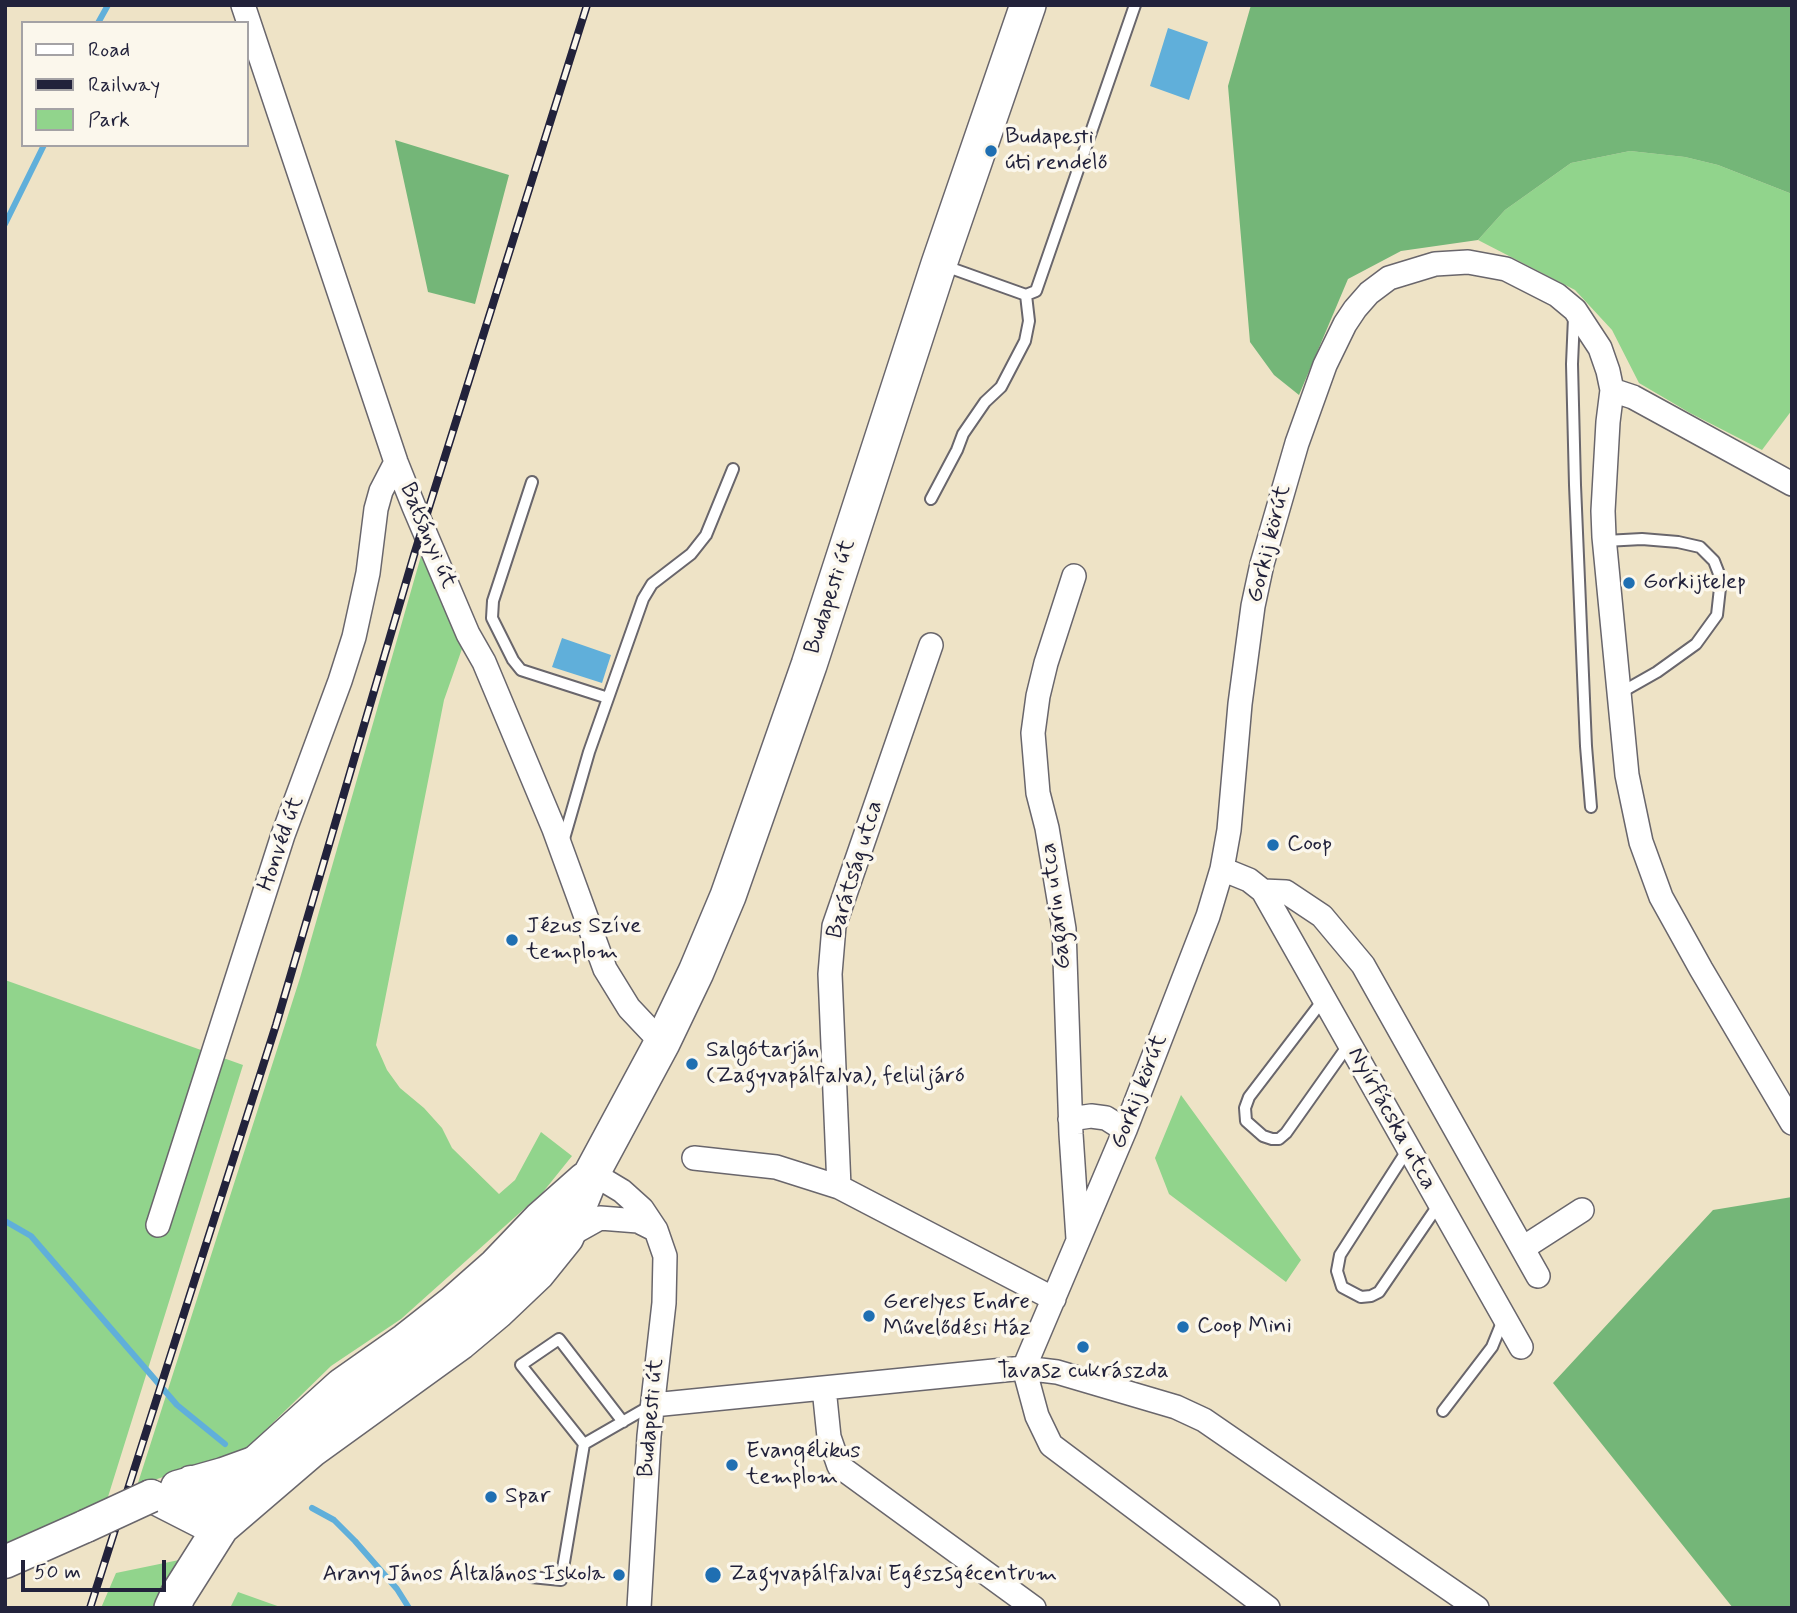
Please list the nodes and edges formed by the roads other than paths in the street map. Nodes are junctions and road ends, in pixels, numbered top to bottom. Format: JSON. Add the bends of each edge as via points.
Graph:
{"nodes":[{"id":1,"x":243,"y":5,"type":"edge"},
{"id":2,"x":1028,"y":5,"type":"edge"},
{"id":3,"x":1135,"y":5,"type":"edge"},
{"id":4,"x":939,"y":264,"type":"junction"},
{"id":5,"x":1026,"y":295,"type":"junction"},
{"id":6,"x":1575,"y":310,"type":"junction"},
{"id":7,"x":1612,"y":390,"type":"junction"},
{"id":8,"x":396,"y":462,"type":"junction"},
{"id":9,"x":733,"y":469,"type":"dead end"},
{"id":10,"x":532,"y":482,"type":"dead end"},
{"id":11,"x":1792,"y":484,"type":"edge"},
{"id":12,"x":931,"y":499,"type":"dead end"},
{"id":13,"x":1605,"y":541,"type":"junction"},
{"id":14,"x":1073,"y":576,"type":"dead end"},
{"id":15,"x":931,"y":645,"type":"dead end"},
{"id":16,"x":1620,"y":693,"type":"junction"},
{"id":17,"x":608,"y":698,"type":"junction"},
{"id":18,"x":1591,"y":807,"type":"dead end"},
{"id":19,"x":561,"y":848,"type":"junction"},
{"id":20,"x":1222,"y":869,"type":"junction"},
{"id":21,"x":1263,"y":891,"type":"junction"},
{"id":22,"x":1323,"y":1000,"type":"junction"},
{"id":23,"x":662,"y":1043,"type":"junction"},
{"id":24,"x":1349,"y":1044,"type":"junction"},
{"id":25,"x":1070,"y":1119,"type":"junction"},
{"id":26,"x":1792,"y":1123,"type":"edge"},
{"id":27,"x":1125,"y":1130,"type":"junction"},
{"id":28,"x":1408,"y":1149,"type":"junction"},
{"id":29,"x":694,"y":1158,"type":"dead end"},
{"id":30,"x":592,"y":1173,"type":"junction"},
{"id":31,"x":839,"y":1187,"type":"junction"},
{"id":32,"x":1439,"y":1204,"type":"junction"},
{"id":33,"x":1582,"y":1210,"type":"dead end"},
{"id":34,"x":158,"y":1225,"type":"dead end"},
{"id":35,"x":656,"y":1230,"type":"junction"},
{"id":36,"x":566,"y":1237,"type":"junction"},
{"id":37,"x":1079,"y":1243,"type":"junction"},
{"id":38,"x":1523,"y":1248,"type":"junction"},
{"id":39,"x":1538,"y":1276,"type":"dead end"},
{"id":40,"x":1054,"y":1299,"type":"junction"},
{"id":41,"x":1503,"y":1318,"type":"junction"},
{"id":42,"x":1521,"y":1347,"type":"dead end"},
{"id":43,"x":416,"y":1354,"type":"junction"},
{"id":44,"x":1024,"y":1368,"type":"junction"},
{"id":45,"x":824,"y":1388,"type":"junction"},
{"id":46,"x":350,"y":1400,"type":"junction"},
{"id":47,"x":653,"y":1405,"type":"junction"},
{"id":48,"x":1443,"y":1411,"type":"dead end"},
{"id":49,"x":623,"y":1422,"type":"junction"},
{"id":50,"x":584,"y":1444,"type":"junction"},
{"id":51,"x":259,"y":1461,"type":"junction"},
{"id":52,"x":191,"y":1482,"type":"junction"},
{"id":53,"x":151,"y":1496,"type":"junction"},
{"id":54,"x":221,"y":1527,"type":"junction"},
{"id":55,"x":5,"y":1562,"type":"edge"},
{"id":56,"x":531,"y":1577,"type":"dead end"},
{"id":57,"x":172,"y":1608,"type":"edge"},
{"id":58,"x":639,"y":1608,"type":"edge"},
{"id":59,"x":1034,"y":1608,"type":"edge"},
{"id":60,"x":1268,"y":1608,"type":"edge"},
{"id":61,"x":1477,"y":1608,"type":"edge"}],
"edges":[{"from":1,"to":8,"type":"street","name":"Batsányi út"},
{"from":2,"to":4,"type":"main road","name":"Budapesti út"},
{"from":3,"to":5,"type":"lane","via":[[1036,291]]},
{"from":4,"to":5,"type":"lane"},
{"from":4,"to":23,"type":"main road","name":"Budapesti út","via":[[767,787],[723,908]]},
{"from":5,"to":12,"type":"lane","via":[[1026,341],[1001,387],[963,434]]},
{"from":6,"to":7,"type":"street","name":"Gorkij körút","via":[[1600,348]]},
{"from":6,"to":18,"type":"lane","via":[[1575,485]]},
{"from":6,"to":20,"type":"street","name":"Gorkij körút","via":[[1557,295],[1506,269],[1468,262],[1435,264],[1389,278],[1355,309],[1325,366],[1262,564]]},
{"from":7,"to":11,"type":"street","via":[[1633,397]]},
{"from":7,"to":13,"type":"street","name":"Gorkij körút"},
{"from":8,"to":19,"type":"street","name":"Batsányi út"},
{"from":8,"to":34,"type":"street","name":"Honvéd út","via":[[376,509],[354,637],[283,835]]},
{"from":9,"to":17,"type":"lane","via":[[706,536],[652,584],[643,599]]},
{"from":10,"to":17,"type":"lane","via":[[493,601],[492,618],[522,670]]},
{"from":13,"to":16,"type":"street","name":"Gorkij körút"},
{"from":13,"to":16,"type":"lane","via":[[1678,541],[1700,547],[1714,561],[1721,579],[1717,615],[1696,645]]},
{"from":14,"to":25,"type":"street","name":"Gagarin utca","via":[[1045,663],[1033,733],[1038,793],[1062,905]]},
{"from":15,"to":31,"type":"street","name":"Barátság utca","via":[[834,926],[830,974]]},
{"from":16,"to":26,"type":"street","name":"Gorkij körút","via":[[1627,775],[1641,842],[1661,897]]},
{"from":17,"to":19,"type":"lane"},
{"from":19,"to":23,"type":"street","name":"Batsányi út","via":[[605,969],[629,1008]]},
{"from":20,"to":21,"type":"street"},
{"from":20,"to":27,"type":"street","name":"Gorkij körút"},
{"from":21,"to":22,"type":"street","name":"Nyírfácska utca"},
{"from":21,"to":38,"type":"street","via":[[1286,892],[1322,916],[1363,965]]},
{"from":22,"to":24,"type":"street","name":"Nyírfácska utca"},
{"from":22,"to":24,"type":"lane","via":[[1249,1097],[1246,1121],[1263,1136],[1279,1139]]},
{"from":23,"to":30,"type":"main road","name":"Budapesti út"},
{"from":24,"to":28,"type":"street","name":"Nyírfácska utca"},
{"from":25,"to":27,"type":"street","via":[[1106,1118]]},
{"from":25,"to":37,"type":"street","name":"Gagarin utca"},
{"from":27,"to":37,"type":"street","name":"Gorkij körút"},
{"from":28,"to":32,"type":"street","name":"Nyírfácska utca"},
{"from":28,"to":32,"type":"lane","via":[[1340,1255],[1337,1271],[1342,1287],[1361,1297],[1379,1292]]},
{"from":29,"to":31,"type":"street","via":[[776,1167]]},
{"from":30,"to":35,"type":"street","name":"Budapesti út","via":[[633,1199]]},
{"from":30,"to":36,"type":"main road","name":"Budapesti út"},
{"from":30,"to":43,"type":"main road","via":[[541,1219]]},
{"from":31,"to":40,"type":"street"},
{"from":32,"to":41,"type":"street","name":"Nyírfácska utca"},
{"from":33,"to":38,"type":"street"},
{"from":35,"to":36,"type":"street","name":"Budapesti út","via":[[638,1221],[600,1218]]},
{"from":35,"to":47,"type":"street","name":"Budapesti út","via":[[665,1255]]},
{"from":36,"to":43,"type":"main road","name":"Budapesti út","via":[[497,1311]]},
{"from":37,"to":40,"type":"street","name":"Gorkij körút"},
{"from":38,"to":39,"type":"street"},
{"from":40,"to":44,"type":"street","name":"Gorkij körút"},
{"from":41,"to":42,"type":"street","name":"Nyírfácska utca"},
{"from":41,"to":48,"type":"lane","via":[[1492,1347]]},
{"from":43,"to":46,"type":"main road"},
{"from":44,"to":45,"type":"street"},
{"from":44,"to":60,"type":"street","via":[[1037,1416],[1051,1445]]},
{"from":44,"to":61,"type":"street","via":[[1129,1392],[1204,1420]]},
{"from":45,"to":47,"type":"street"},
{"from":45,"to":59,"type":"street","via":[[829,1437],[839,1466]]},
{"from":46,"to":51,"type":"main road"},
{"from":46,"to":54,"type":"main road","via":[[312,1449]]},
{"from":47,"to":49,"type":"lane"},
{"from":47,"to":58,"type":"street","name":"Budapesti út"},
{"from":49,"to":50,"type":"lane"},
{"from":49,"to":50,"type":"lane","via":[[559,1339],[521,1365]]},
{"from":50,"to":56,"type":"lane","via":[[561,1580]]},
{"from":51,"to":52,"type":"main road"},
{"from":51,"to":54,"type":"main road","via":[[237,1492]]},
{"from":52,"to":53,"type":"main road"},
{"from":52,"to":54,"type":"main road","via":[[222,1511]]},
{"from":53,"to":54,"type":"main road"},
{"from":53,"to":55,"type":"main road","bridge":true},
{"from":54,"to":57,"type":"main road"}]}
